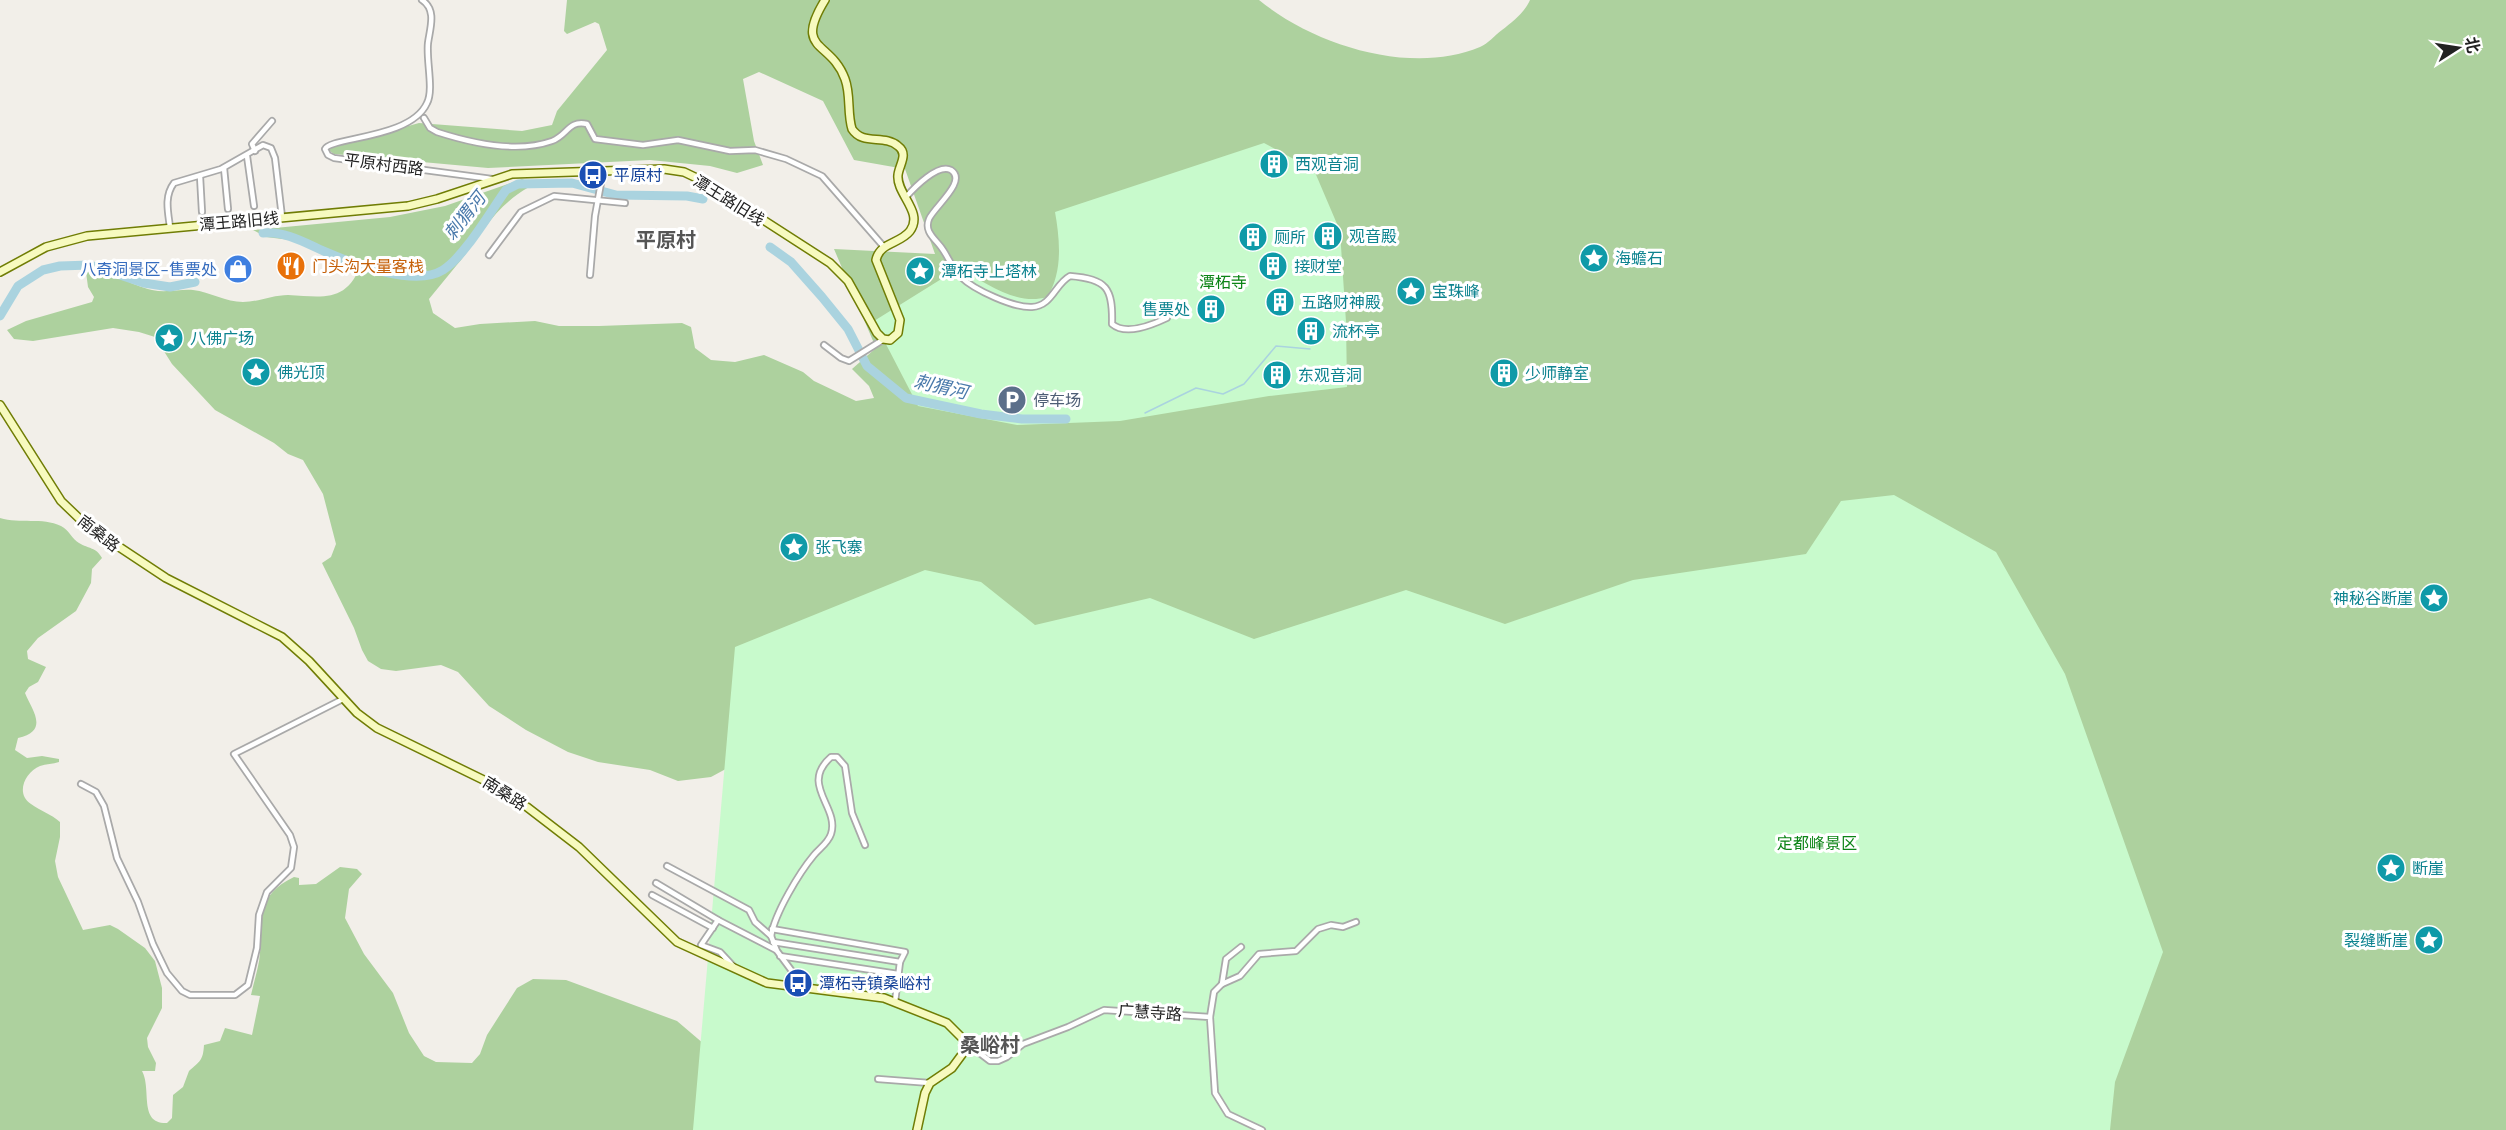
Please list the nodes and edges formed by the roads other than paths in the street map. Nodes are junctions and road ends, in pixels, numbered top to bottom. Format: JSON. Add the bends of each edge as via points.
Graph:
{"nodes":[{"id":1,"x":422,"y":0,"type":"edge"},
{"id":2,"x":825,"y":0,"type":"edge"},
{"id":3,"x":424,"y":118,"type":"dead end"},
{"id":4,"x":272,"y":121,"type":"dead end"},
{"id":5,"x":255,"y":151,"type":"junction"},
{"id":6,"x":247,"y":156,"type":"junction"},
{"id":7,"x":224,"y":168,"type":"junction"},
{"id":8,"x":603,"y":172,"type":"junction"},
{"id":9,"x":200,"y":176,"type":"junction"},
{"id":10,"x":492,"y":179,"type":"junction"},
{"id":11,"x":906,"y":197,"type":"junction"},
{"id":12,"x":600,"y":198,"type":"junction"},
{"id":13,"x":626,"y":203,"type":"dead end"},
{"id":14,"x":254,"y":206,"type":"dead end"},
{"id":15,"x":228,"y":209,"type":"dead end"},
{"id":16,"x":202,"y":212,"type":"dead end"},
{"id":17,"x":282,"y":217,"type":"junction"},
{"id":18,"x":170,"y":227,"type":"junction"},
{"id":19,"x":884,"y":247,"type":"junction"},
{"id":20,"x":489,"y":255,"type":"dead end"},
{"id":21,"x":0,"y":272,"type":"edge"},
{"id":22,"x":590,"y":275,"type":"dead end"},
{"id":23,"x":1171,"y":308,"type":"dead end"},
{"id":24,"x":881,"y":340,"type":"dead end"},
{"id":25,"x":824,"y":345,"type":"dead end"},
{"id":26,"x":0,"y":405,"type":"edge"},
{"id":27,"x":343,"y":699,"type":"junction"},
{"id":28,"x":81,"y":784,"type":"dead end"},
{"id":29,"x":865,"y":845,"type":"dead end"},
{"id":30,"x":668,"y":866,"type":"dead end"},
{"id":31,"x":656,"y":883,"type":"dead end"},
{"id":32,"x":652,"y":895,"type":"dead end"},
{"id":33,"x":718,"y":920,"type":"junction"},
{"id":34,"x":1356,"y":922,"type":"dead end"},
{"id":35,"x":712,"y":928,"type":"junction"},
{"id":36,"x":772,"y":929,"type":"junction"},
{"id":37,"x":771,"y":936,"type":"junction"},
{"id":38,"x":773,"y":942,"type":"junction"},
{"id":39,"x":1241,"y":947,"type":"dead end"},
{"id":40,"x":777,"y":951,"type":"junction"},
{"id":41,"x":780,"y":956,"type":"junction"},
{"id":42,"x":900,"y":962,"type":"junction"},
{"id":43,"x":735,"y":969,"type":"junction"},
{"id":44,"x":898,"y":974,"type":"junction"},
{"id":45,"x":1222,"y":984,"type":"junction"},
{"id":46,"x":803,"y":986,"type":"junction"},
{"id":47,"x":895,"y":1002,"type":"junction"},
{"id":48,"x":1210,"y":1017,"type":"junction"},
{"id":49,"x":969,"y":1045,"type":"junction"},
{"id":50,"x":878,"y":1079,"type":"dead end"},
{"id":51,"x":930,"y":1083,"type":"junction"},
{"id":52,"x":917,"y":1130,"type":"edge"},
{"id":53,"x":1262,"y":1130,"type":"edge"}],
"edges":[{"from":1,"to":10,"type":"street","name":"平原村西路","via":[[431,9],[426,55],[430,96],[423,110],[386,132],[331,142],[325,149],[334,158]]},
{"from":2,"to":11,"type":"main road","via":[[814,20],[813,38],[843,75],[854,132],[862,138],[891,142],[902,151],[898,178]]},
{"from":3,"to":19,"type":"street","via":[[437,132],[504,146],[553,141],[578,122],[587,124],[596,140],[643,145],[678,140],[730,151],[755,150],[822,176]]},
{"from":4,"to":5,"type":"street","via":[[252,144]]},
{"from":5,"to":6,"type":"street"},
{"from":5,"to":17,"type":"street","via":[[267,145],[275,158]]},
{"from":6,"to":7,"type":"street"},
{"from":6,"to":14,"type":"street"},
{"from":7,"to":9,"type":"street"},
{"from":7,"to":15,"type":"street"},
{"from":8,"to":10,"type":"main road","name":"潭王路旧线","via":[[522,173]]},
{"from":8,"to":12,"type":"street"},
{"from":8,"to":19,"type":"main road","name":"潭王路旧线","via":[[664,169],[684,172],[703,181],[830,263],[848,281],[877,333],[886,340],[895,337],[900,324],[877,264]]},
{"from":9,"to":16,"type":"street"},
{"from":9,"to":18,"type":"street","via":[[182,180],[169,189]]},
{"from":10,"to":17,"type":"main road","name":"潭王路旧线","via":[[421,204]]},
{"from":11,"to":19,"type":"main road","via":[[913,214],[912,229]]},
{"from":11,"to":23,"type":"street","via":[[939,169],[954,172],[954,186],[929,218],[929,232],[963,279],[1002,301],[1033,307],[1045,303],[1070,276],[1101,282],[1107,288],[1112,297],[1112,324],[1117,328],[1128,330],[1155,324],[1167,318]]},
{"from":12,"to":13,"type":"street"},
{"from":12,"to":20,"type":"street","via":[[554,196],[521,212]]},
{"from":12,"to":22,"type":"street"},
{"from":17,"to":18,"type":"main road","name":"潭王路旧线"},
{"from":18,"to":21,"type":"main road","name":"潭王路旧线","via":[[65,241]]},
{"from":24,"to":25,"type":"street","via":[[849,361]]},
{"from":26,"to":27,"type":"main road","name":"南桑路","via":[[49,484],[86,525],[166,578],[282,637]]},
{"from":27,"to":28,"type":"street","via":[[234,754],[290,835],[294,847],[291,868],[267,892],[259,915],[252,974],[248,985],[235,995],[190,995],[167,973],[117,858],[105,806],[96,792]]},
{"from":27,"to":43,"type":"main road","name":"南桑路","via":[[377,728],[500,788],[579,847],[669,936]]},
{"from":29,"to":36,"type":"street","via":[[852,813],[845,766],[831,757],[821,771],[818,788],[831,820],[831,834],[806,867]]},
{"from":30,"to":37,"type":"street","via":[[748,910]]},
{"from":31,"to":33,"type":"street"},
{"from":32,"to":35,"type":"street"},
{"from":33,"to":35,"type":"street"},
{"from":33,"to":40,"type":"street"},
{"from":34,"to":45,"type":"street","via":[[1318,929],[1296,951],[1259,954],[1240,976]]},
{"from":35,"to":43,"type":"street","via":[[702,945],[720,952]]},
{"from":36,"to":37,"type":"street"},
{"from":36,"to":42,"type":"street","via":[[905,952]]},
{"from":37,"to":38,"type":"street"},
{"from":38,"to":40,"type":"street"},
{"from":38,"to":42,"type":"street"},
{"from":39,"to":45,"type":"street","via":[[1226,959]]},
{"from":40,"to":41,"type":"street"},
{"from":41,"to":44,"type":"street"},
{"from":41,"to":46,"type":"street"},
{"from":42,"to":44,"type":"street"},
{"from":43,"to":46,"type":"main road","name":"南桑路","via":[[767,983]]},
{"from":44,"to":47,"type":"street"},
{"from":45,"to":48,"type":"street","via":[[1214,992]]},
{"from":46,"to":47,"type":"main road","name":"南桑路"},
{"from":47,"to":49,"type":"main road","name":"南桑路","via":[[947,1023]]},
{"from":48,"to":49,"type":"street","name":"广慧寺路","via":[[1104,1010],[1023,1044],[998,1061],[990,1061]]},
{"from":48,"to":53,"type":"street","via":[[1215,1093],[1228,1114]]},
{"from":49,"to":51,"type":"main road","via":[[952,1068]]},
{"from":50,"to":51,"type":"street"},
{"from":51,"to":52,"type":"main road"}]}
